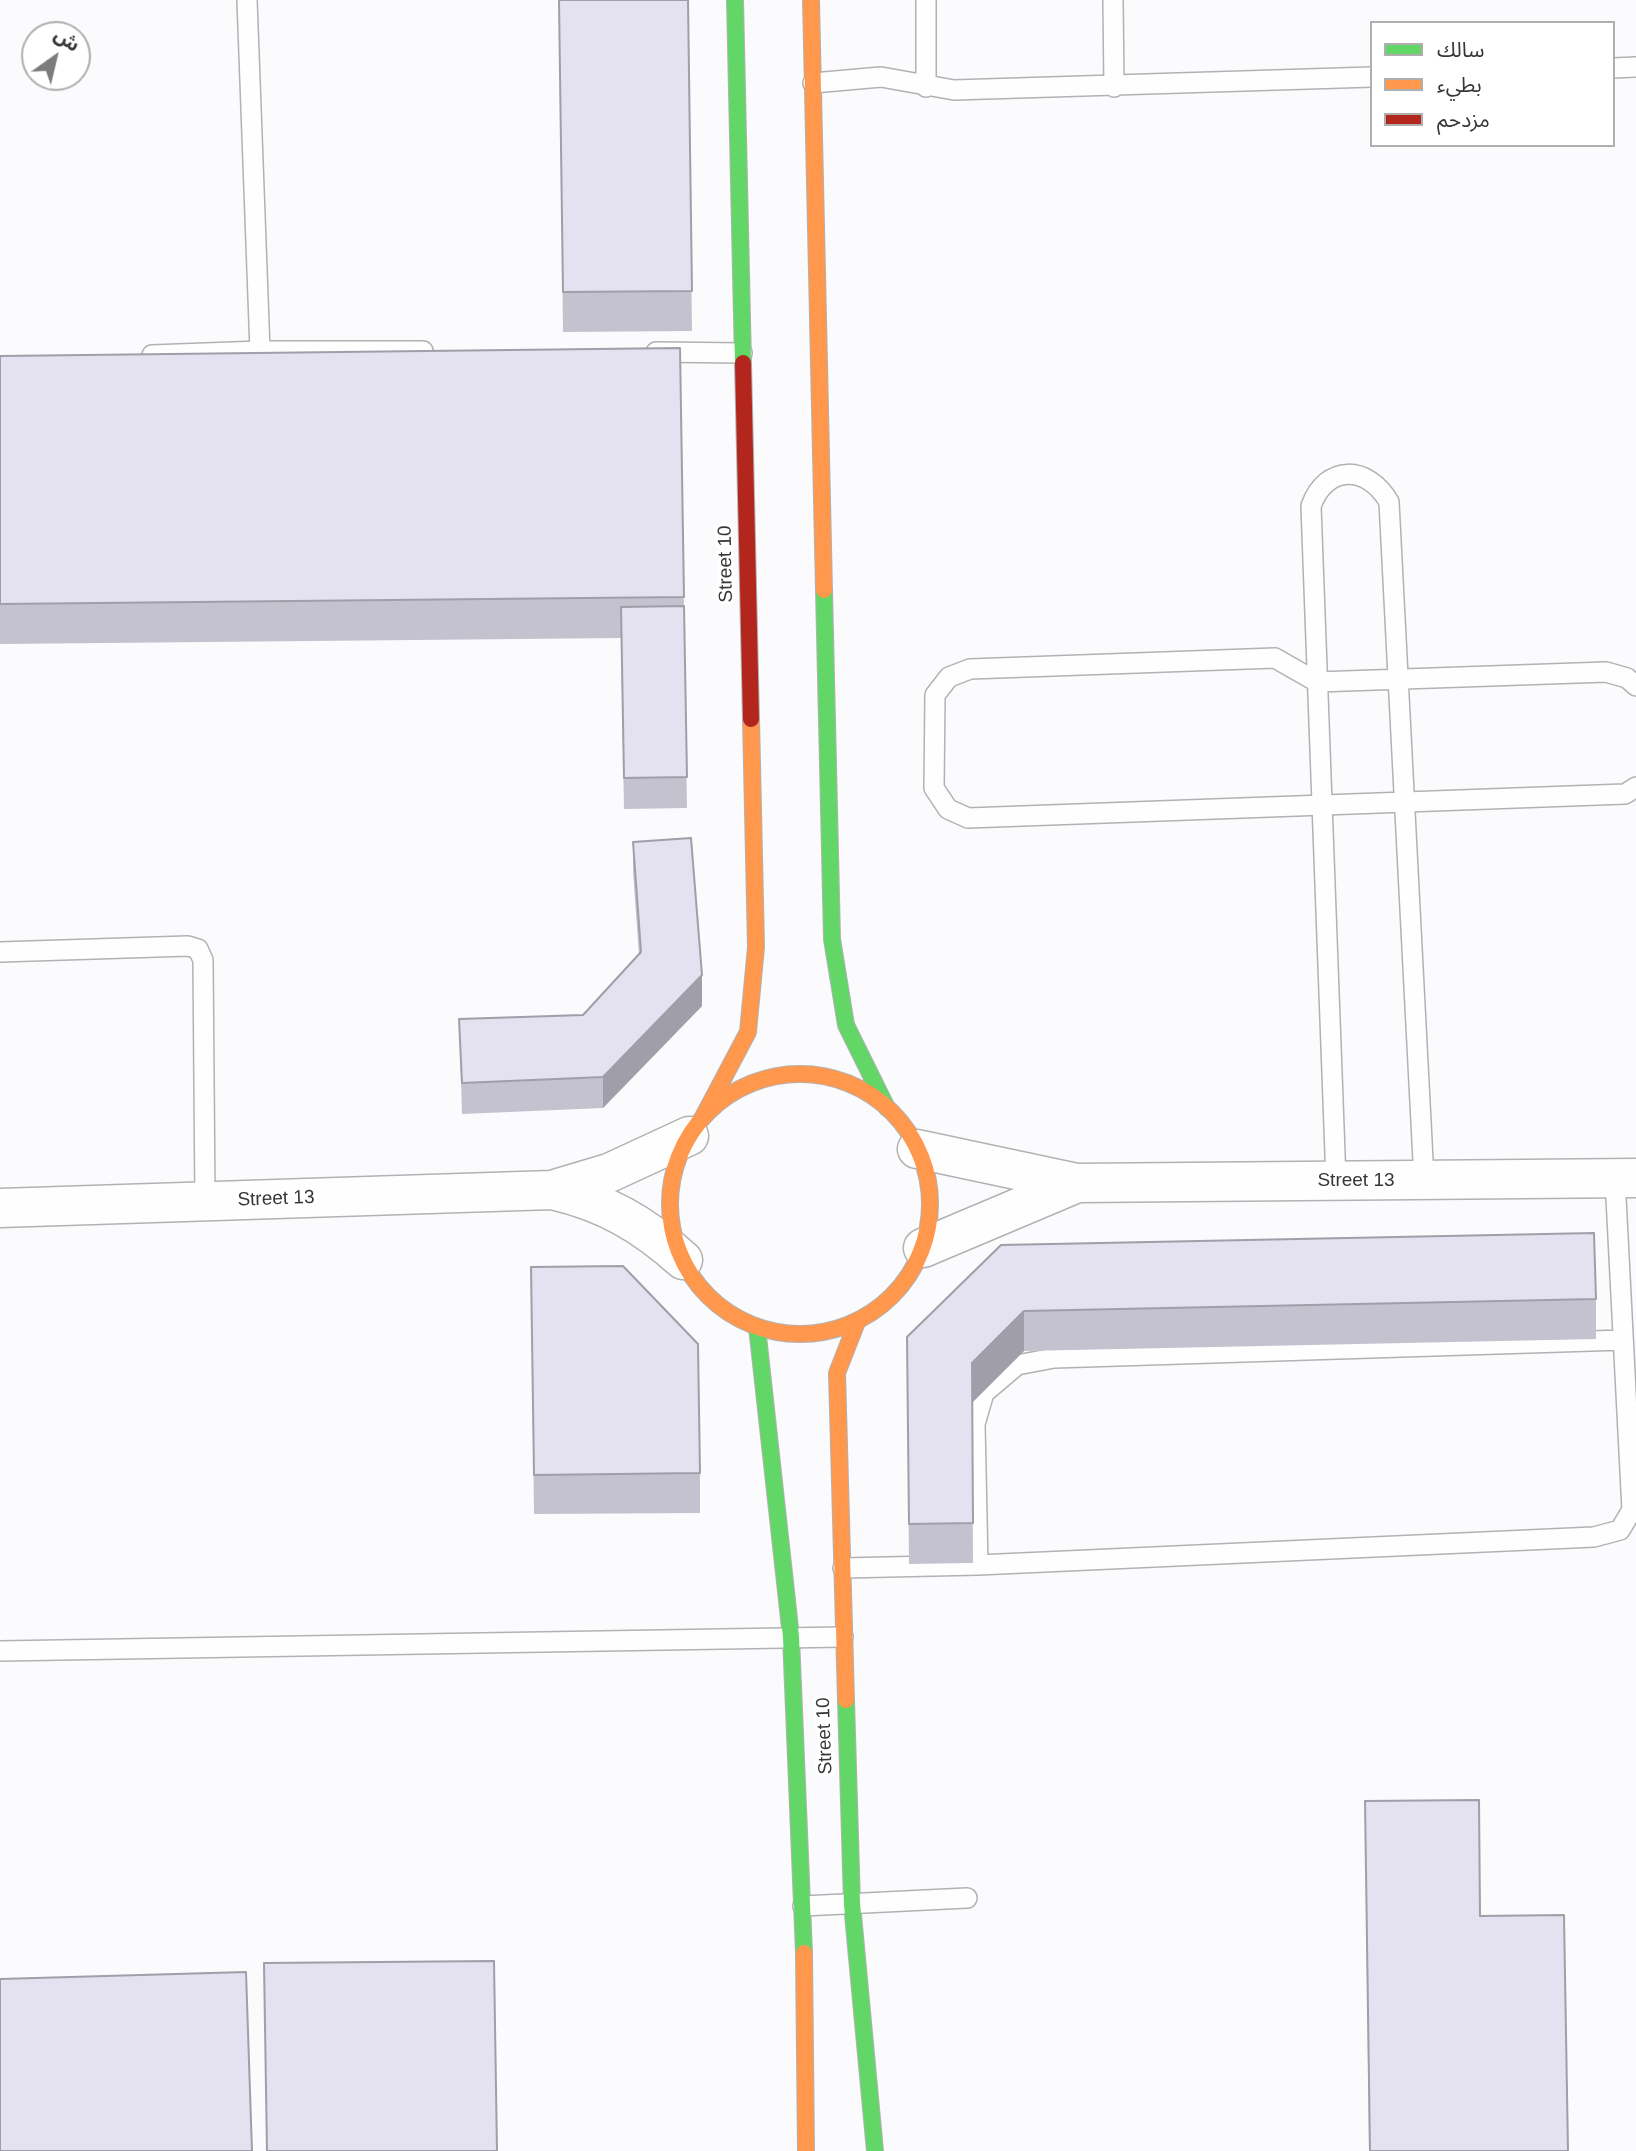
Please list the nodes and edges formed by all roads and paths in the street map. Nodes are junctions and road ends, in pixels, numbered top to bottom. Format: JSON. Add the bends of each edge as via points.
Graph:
{"nodes":[{"id":1,"x":247,"y":0,"type":"edge"},
{"id":2,"x":735,"y":0,"type":"edge"},
{"id":3,"x":811,"y":0,"type":"edge"},
{"id":4,"x":926,"y":0,"type":"edge"},
{"id":5,"x":1113,"y":0,"type":"edge"},
{"id":6,"x":1636,"y":67,"type":"edge"},
{"id":7,"x":1615,"y":68,"type":"edge"},
{"id":8,"x":1370,"y":77,"type":"edge"},
{"id":9,"x":813,"y":83,"type":"junction"},
{"id":10,"x":1114,"y":86,"type":"junction"},
{"id":11,"x":926,"y":87,"type":"junction"},
{"id":12,"x":260,"y":351,"type":"junction"},
{"id":13,"x":439,"y":352,"type":"edge"},
{"id":14,"x":632,"y":352,"type":"edge"},
{"id":15,"x":742,"y":353,"type":"junction"},
{"id":16,"x":137,"y":355,"type":"edge"},
{"id":17,"x":1398,"y":678,"type":"junction"},
{"id":18,"x":1317,"y":682,"type":"junction"},
{"id":19,"x":1636,"y":686,"type":"edge"},
{"id":20,"x":1636,"y":787,"type":"edge"},
{"id":21,"x":1405,"y":802,"type":"junction"},
{"id":22,"x":1322,"y":805,"type":"junction"},
{"id":23,"x":0,"y":952,"type":"edge"},
{"id":24,"x":887,"y":1108,"type":"junction"},
{"id":25,"x":696,"y":1126,"type":"junction"},
{"id":26,"x":917,"y":1149,"type":"junction"},
{"id":27,"x":1625,"y":1178,"type":"edge"},
{"id":28,"x":1424,"y":1180,"type":"junction"},
{"id":29,"x":1336,"y":1181,"type":"junction"},
{"id":30,"x":1077,"y":1184,"type":"junction"},
{"id":31,"x":552,"y":1190,"type":"junction"},
{"id":32,"x":205,"y":1201,"type":"junction"},
{"id":33,"x":0,"y":1208,"type":"edge"},
{"id":34,"x":923,"y":1248,"type":"junction"},
{"id":35,"x":683,"y":1259,"type":"junction"},
{"id":36,"x":856,"y":1322,"type":"junction"},
{"id":37,"x":758,"y":1326,"type":"junction"},
{"id":38,"x":1623,"y":1340,"type":"junction"},
{"id":39,"x":978,"y":1565,"type":"junction"},
{"id":40,"x":843,"y":1568,"type":"junction"},
{"id":41,"x":791,"y":1637,"type":"junction"},
{"id":42,"x":843,"y":1637,"type":"junction"},
{"id":43,"x":0,"y":1651,"type":"edge"},
{"id":44,"x":967,"y":1898,"type":"dead end"},
{"id":45,"x":852,"y":1904,"type":"junction"},
{"id":46,"x":803,"y":1906,"type":"junction"},
{"id":47,"x":806,"y":2151,"type":"edge"},
{"id":48,"x":875,"y":2151,"type":"edge"}],
"edges":[{"from":1,"to":12,"type":"lane"},
{"from":2,"to":15,"type":"street","name":"Street 10"},
{"from":3,"to":9,"type":"street"},
{"from":4,"to":11,"type":"lane"},
{"from":5,"to":10,"type":"lane"},
{"from":6,"to":7,"type":"lane"},
{"from":8,"to":10,"type":"lane"},
{"from":9,"to":11,"type":"lane","via":[[881,77]]},
{"from":9,"to":24,"type":"street","via":[[832,939],[846,1025]]},
{"from":10,"to":11,"type":"lane"},
{"from":12,"to":13,"type":"lane"},
{"from":12,"to":16,"type":"lane"},
{"from":14,"to":15,"type":"lane"},
{"from":15,"to":25,"type":"street","name":"Street 10","via":[[756,947],[748,1032]]},
{"from":17,"to":18,"type":"lane"},
{"from":17,"to":18,"type":"lane","via":[[1389,502],[1381,487],[1367,477],[1347,474],[1326,480],[1311,506]]},
{"from":17,"to":19,"type":"lane","via":[[1606,672]]},
{"from":17,"to":21,"type":"lane"},
{"from":18,"to":22,"type":"lane"},
{"from":18,"to":22,"type":"lane","via":[[1275,658],[970,669],[949,677],[935,695],[934,788],[948,809],[968,818]]},
{"from":20,"to":21,"type":"lane","via":[[1625,794]]},
{"from":21,"to":22,"type":"lane"},
{"from":21,"to":28,"type":"lane"},
{"from":22,"to":29,"type":"lane"},
{"from":23,"to":32,"type":"lane","via":[[198,949],[203,960]]},
{"from":24,"to":25,"type":"street","via":[[844,1082],[794,1074],[744,1087],[722,1099]]},
{"from":24,"to":26,"type":"street"},
{"from":25,"to":31,"type":"street","name":"Street 13","via":[[618,1169]]},
{"from":25,"to":35,"type":"street","name":"Street 10","via":[[671,1185],[670,1211]]},
{"from":26,"to":30,"type":"street","name":"Street 13"},
{"from":26,"to":34,"type":"street","via":[[930,1198]]},
{"from":27,"to":28,"type":"street","name":"Street 13"},
{"from":27,"to":38,"type":"lane"},
{"from":28,"to":29,"type":"street","name":"Street 13"},
{"from":29,"to":30,"type":"street","name":"Street 13"},
{"from":30,"to":34,"type":"street","name":"Street 13"},
{"from":31,"to":32,"type":"street","name":"Street 13"},
{"from":31,"to":35,"type":"street","name":"Street 13","via":[[623,1214]]},
{"from":32,"to":33,"type":"street","name":"Street 13"},
{"from":34,"to":36,"type":"street","name":"Street 10","via":[[897,1291]]},
{"from":35,"to":37,"type":"street","name":"Street 10","via":[[714,1300],[734,1316]]},
{"from":36,"to":37,"type":"street","name":"Street 10","via":[[807,1334]]},
{"from":36,"to":40,"type":"street","name":"Street 10","via":[[837,1373]]},
{"from":37,"to":41,"type":"street","name":"Street 10"},
{"from":38,"to":39,"type":"lane","via":[[1054,1359],[1017,1365],[984,1393],[975,1424]]},
{"from":38,"to":39,"type":"lane","via":[[1632,1510],[1620,1530],[1594,1537]]},
{"from":39,"to":40,"type":"lane"},
{"from":40,"to":42,"type":"street","name":"Street 10"},
{"from":41,"to":42,"type":"lane"},
{"from":41,"to":43,"type":"lane"},
{"from":41,"to":46,"type":"street","name":"Street 10"},
{"from":42,"to":45,"type":"street","name":"Street 10"},
{"from":44,"to":45,"type":"lane"},
{"from":45,"to":46,"type":"lane"},
{"from":45,"to":48,"type":"street","name":"Street 10"},
{"from":46,"to":47,"type":"street","name":"Street 10"}]}
